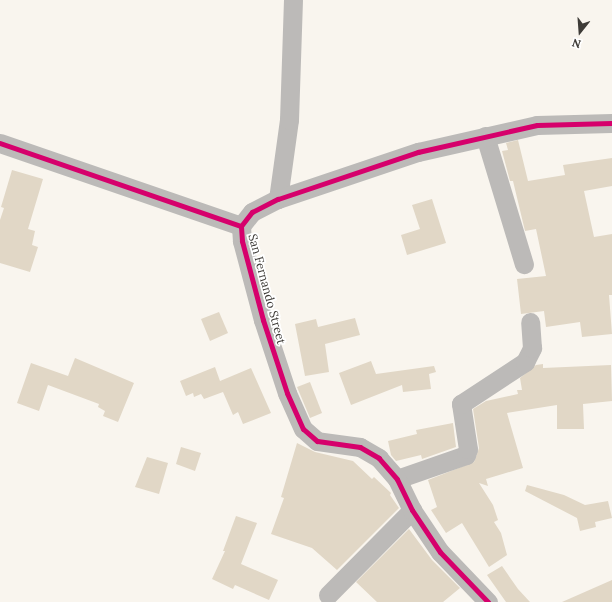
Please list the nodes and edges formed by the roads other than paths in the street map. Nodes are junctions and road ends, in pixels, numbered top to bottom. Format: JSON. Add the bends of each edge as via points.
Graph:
{"nodes":[{"id":1,"x":293,"y":0,"type":"edge"},
{"id":2,"x":612,"y":123,"type":"edge"},
{"id":3,"x":485,"y":136,"type":"junction"},
{"id":4,"x":0,"y":143,"type":"edge"},
{"id":5,"x":278,"y":199,"type":"junction"},
{"id":6,"x":241,"y":226,"type":"junction"},
{"id":7,"x":524,"y":264,"type":"dead end"},
{"id":8,"x":530,"y":322,"type":"dead end"},
{"id":9,"x":397,"y":479,"type":"junction"},
{"id":10,"x":412,"y":510,"type":"junction"},
{"id":11,"x":328,"y":596,"type":"dead end"},
{"id":12,"x":488,"y":602,"type":"edge"}],
"edges":[{"from":1,"to":5,"type":"street","via":[[289,120]]},
{"from":2,"to":3,"type":"street","name":"San Fernando Street","via":[[537,125]]},
{"from":3,"to":5,"type":"street","name":"San Fernando Street","via":[[418,152]]},
{"from":3,"to":7,"type":"street"},
{"from":4,"to":6,"type":"street"},
{"from":5,"to":6,"type":"street","name":"San Fernando Street","via":[[252,212]]},
{"from":6,"to":9,"type":"street","name":"San Fernando Street","via":[[242,241],[263,320],[287,393],[303,429],[317,441],[360,447],[372,452]]},
{"from":8,"to":9,"type":"street","via":[[532,348],[525,362],[461,404],[468,449],[466,454]]},
{"from":9,"to":10,"type":"street","name":"San Fernando Street"},
{"from":10,"to":11,"type":"street"},
{"from":10,"to":12,"type":"street","name":"San Fernando Street","via":[[440,552]]}]}
